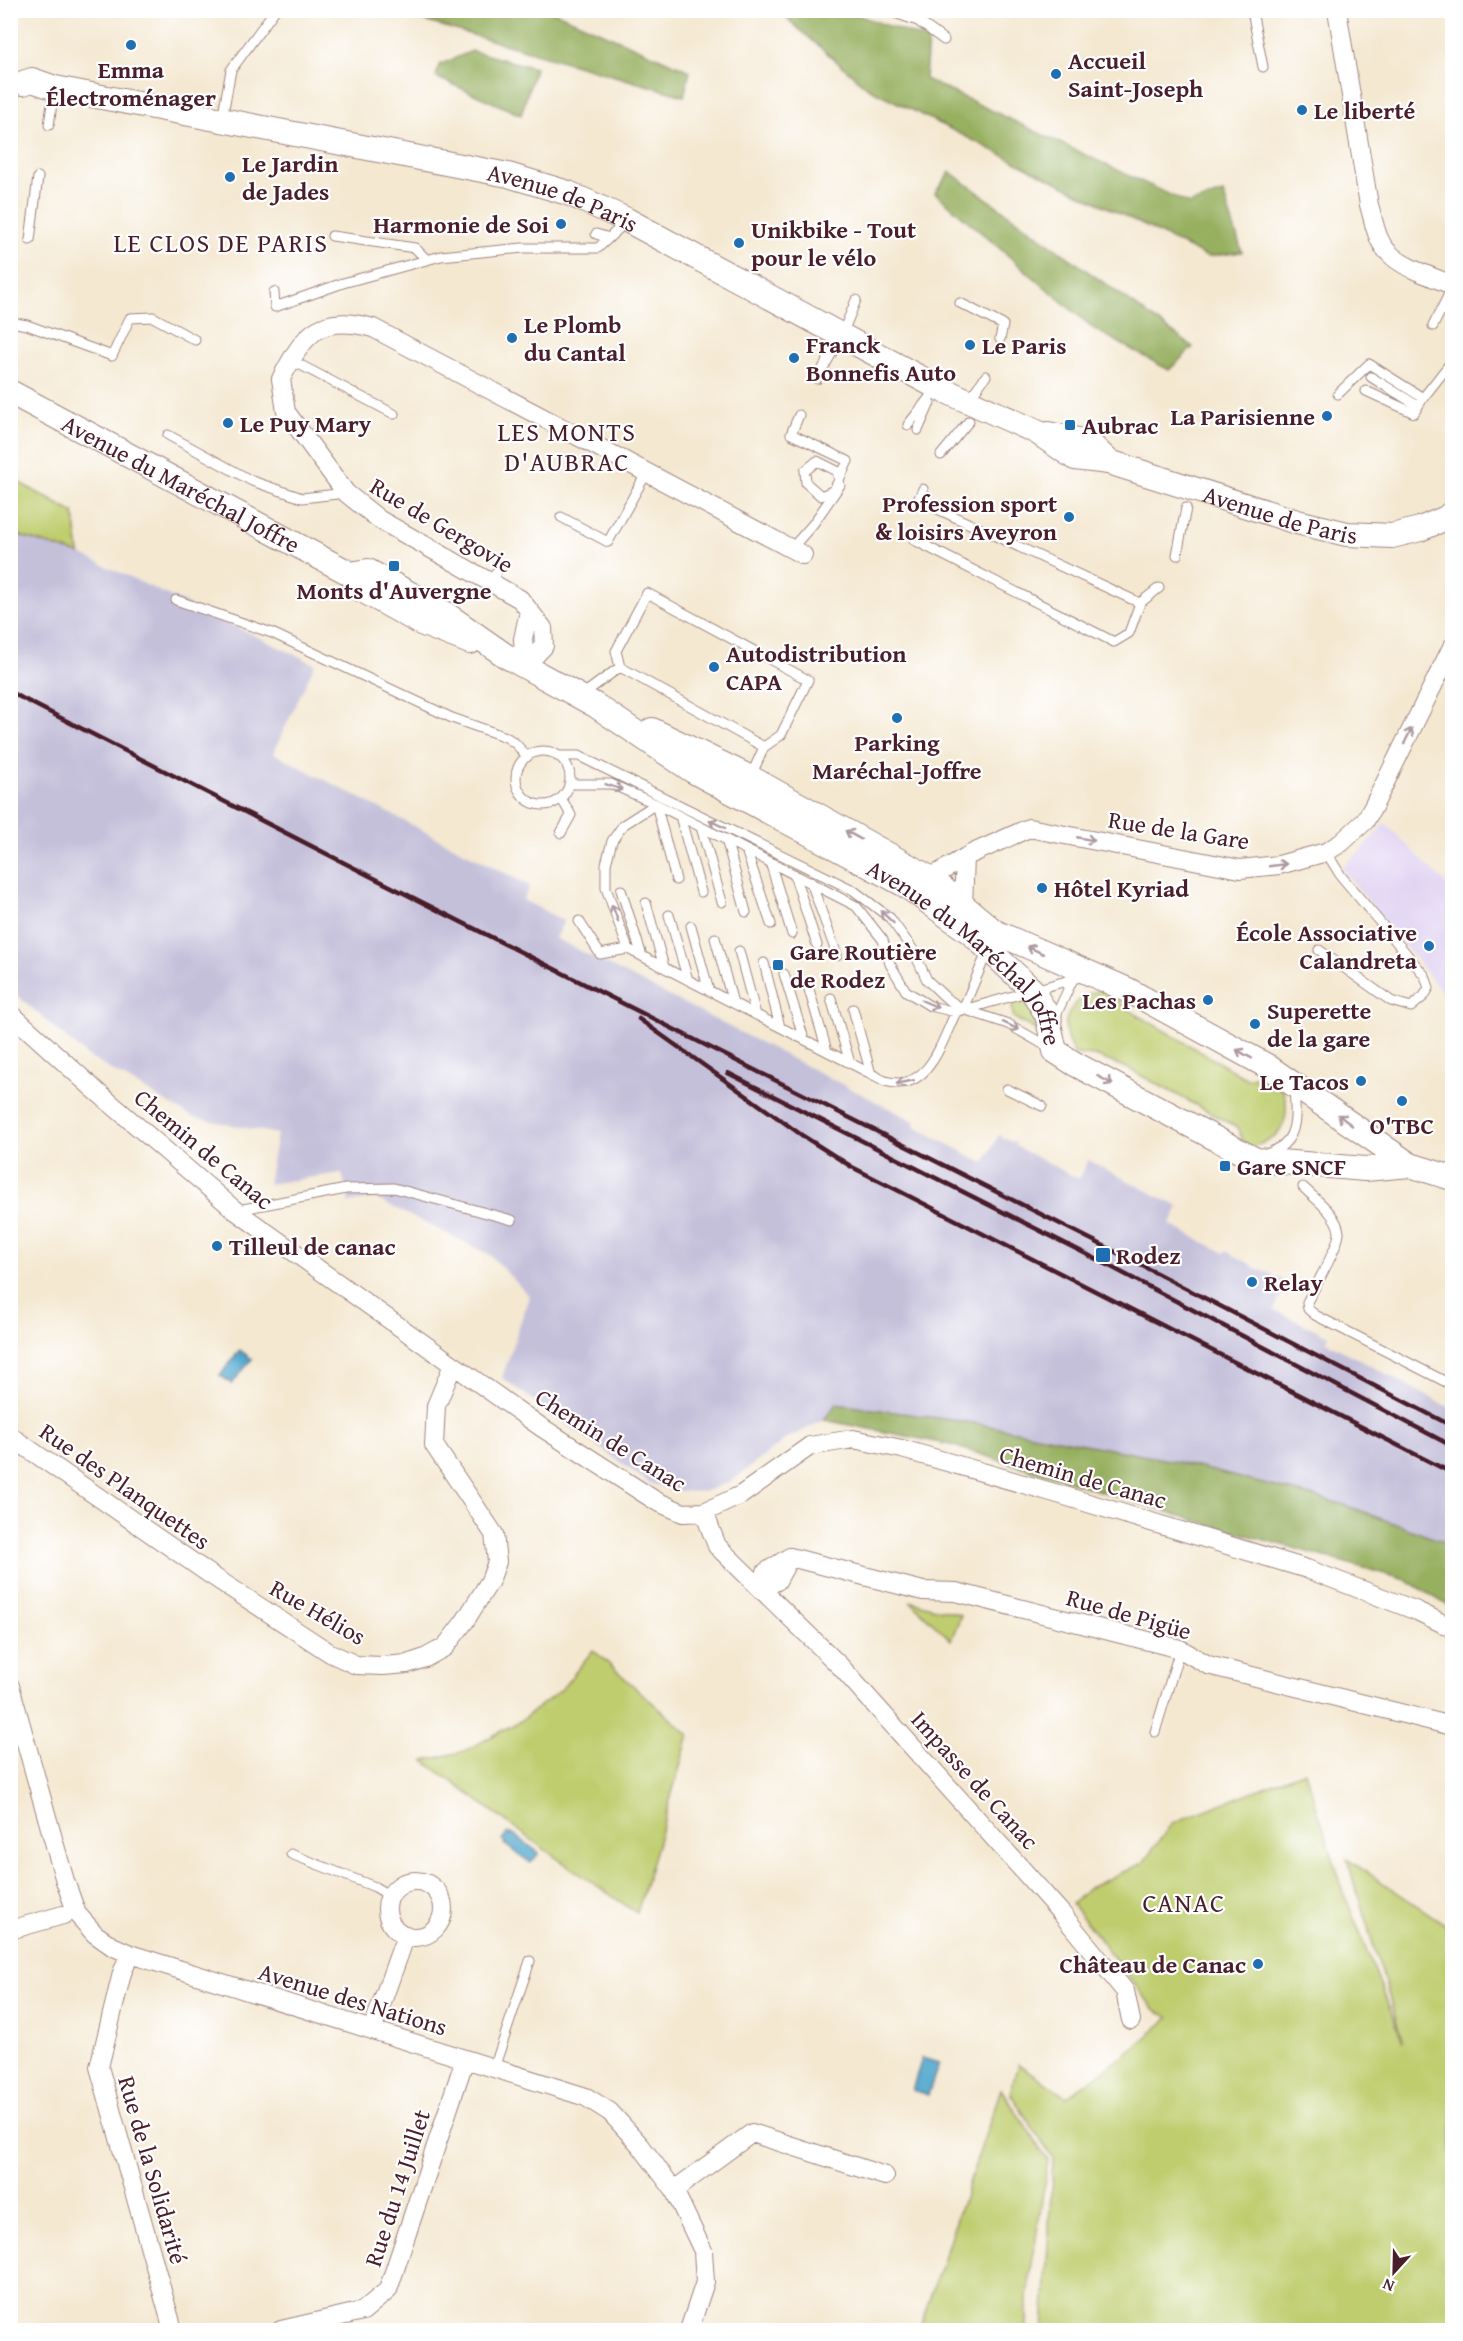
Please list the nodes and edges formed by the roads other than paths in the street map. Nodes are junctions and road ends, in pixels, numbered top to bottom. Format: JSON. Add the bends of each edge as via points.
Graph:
{"nodes":[{"id":1,"x":275,"y":10,"type":"edge"},
{"id":2,"x":886,"y":10,"type":"edge"},
{"id":3,"x":1337,"y":10,"type":"edge"},
{"id":4,"x":1252,"y":11,"type":"edge"},
{"id":5,"x":944,"y":40,"type":"dead end"},
{"id":6,"x":1263,"y":66,"type":"dead end"},
{"id":7,"x":29,"y":84,"type":"edge"},
{"id":8,"x":10,"y":109,"type":"edge"},
{"id":9,"x":222,"y":120,"type":"junction"},
{"id":10,"x":49,"y":125,"type":"dead end"},
{"id":11,"x":38,"y":177,"type":"dead end"},
{"id":12,"x":627,"y":220,"type":"junction"},
{"id":13,"x":596,"y":234,"type":"dead end"},
{"id":14,"x":332,"y":236,"type":"dead end"},
{"id":15,"x":609,"y":238,"type":"junction"},
{"id":16,"x":30,"y":240,"type":"dead end"},
{"id":17,"x":427,"y":260,"type":"junction"},
{"id":18,"x":1452,"y":286,"type":"edge"},
{"id":19,"x":274,"y":292,"type":"dead end"},
{"id":20,"x":856,"y":300,"type":"dead end"},
{"id":21,"x":960,"y":303,"type":"dead end"},
{"id":22,"x":10,"y":322,"type":"edge"},
{"id":23,"x":1433,"y":326,"type":"dead end"},
{"id":24,"x":841,"y":337,"type":"junction"},
{"id":25,"x":1000,"y":339,"type":"dead end"},
{"id":26,"x":195,"y":340,"type":"dead end"},
{"id":27,"x":291,"y":360,"type":"junction"},
{"id":28,"x":1452,"y":361,"type":"edge"},
{"id":29,"x":986,"y":376,"type":"dead end"},
{"id":30,"x":1371,"y":377,"type":"dead end"},
{"id":31,"x":817,"y":379,"type":"dead end"},
{"id":32,"x":937,"y":387,"type":"junction"},
{"id":33,"x":1366,"y":391,"type":"dead end"},
{"id":34,"x":10,"y":392,"type":"edge"},
{"id":35,"x":1338,"y":394,"type":"dead end"},
{"id":36,"x":1420,"y":402,"type":"junction"},
{"id":37,"x":968,"y":411,"type":"junction"},
{"id":38,"x":393,"y":414,"type":"dead end"},
{"id":39,"x":799,"y":415,"type":"dead end"},
{"id":40,"x":908,"y":425,"type":"dead end"},
{"id":41,"x":918,"y":430,"type":"dead end"},
{"id":42,"x":168,"y":435,"type":"dead end"},
{"id":43,"x":941,"y":455,"type":"dead end"},
{"id":44,"x":647,"y":472,"type":"junction"},
{"id":45,"x":923,"y":489,"type":"dead end"},
{"id":46,"x":346,"y":494,"type":"junction"},
{"id":47,"x":1186,"y":508,"type":"dead end"},
{"id":48,"x":1452,"y":513,"type":"edge"},
{"id":49,"x":561,"y":517,"type":"dead end"},
{"id":50,"x":914,"y":540,"type":"dead end"},
{"id":51,"x":797,"y":552,"type":"joint"},
{"id":52,"x":1177,"y":555,"type":"dead end"},
{"id":53,"x":1159,"y":588,"type":"dead end"},
{"id":54,"x":176,"y":600,"type":"dead end"},
{"id":55,"x":1140,"y":603,"type":"junction"},
{"id":56,"x":1450,"y":658,"type":"edge"},
{"id":57,"x":516,"y":661,"type":"junction"},
{"id":58,"x":620,"y":667,"type":"junction"},
{"id":59,"x":587,"y":701,"type":"junction"},
{"id":60,"x":764,"y":747,"type":"junction"},
{"id":61,"x":557,"y":756,"type":"junction"},
{"id":62,"x":527,"y":757,"type":"junction"},
{"id":63,"x":750,"y":778,"type":"junction"},
{"id":64,"x":569,"y":784,"type":"junction"},
{"id":65,"x":561,"y":798,"type":"junction"},
{"id":66,"x":656,"y":804,"type":"junction"},
{"id":67,"x":680,"y":816,"type":"junction"},
{"id":68,"x":701,"y":827,"type":"junction"},
{"id":69,"x":561,"y":833,"type":"dead end"},
{"id":70,"x":726,"y":839,"type":"junction"},
{"id":71,"x":746,"y":850,"type":"junction"},
{"id":72,"x":1326,"y":852,"type":"junction"},
{"id":73,"x":965,"y":858,"type":"junction"},
{"id":74,"x":770,"y":862,"type":"junction"},
{"id":75,"x":794,"y":874,"type":"junction"},
{"id":76,"x":930,"y":878,"type":"junction"},
{"id":77,"x":676,"y":880,"type":"dead end"},
{"id":78,"x":811,"y":882,"type":"junction"},
{"id":79,"x":621,"y":890,"type":"dead end"},
{"id":80,"x":701,"y":892,"type":"dead end"},
{"id":81,"x":722,"y":902,"type":"dead end"},
{"id":82,"x":646,"y":903,"type":"dead end"},
{"id":83,"x":963,"y":904,"type":"junction"},
{"id":84,"x":746,"y":912,"type":"dead end"},
{"id":85,"x":669,"y":915,"type":"dead end"},
{"id":86,"x":579,"y":921,"type":"dead end"},
{"id":87,"x":771,"y":924,"type":"dead end"},
{"id":88,"x":691,"y":926,"type":"dead end"},
{"id":89,"x":792,"y":934,"type":"dead end"},
{"id":90,"x":715,"y":938,"type":"dead end"},
{"id":91,"x":817,"y":945,"type":"dead end"},
{"id":92,"x":989,"y":948,"type":"junction"},
{"id":93,"x":628,"y":949,"type":"junction"},
{"id":94,"x":1319,"y":950,"type":"dead end"},
{"id":95,"x":739,"y":951,"type":"dead end"},
{"id":96,"x":837,"y":955,"type":"dead end"},
{"id":97,"x":642,"y":956,"type":"junction"},
{"id":98,"x":764,"y":963,"type":"dead end"},
{"id":99,"x":664,"y":967,"type":"junction"},
{"id":100,"x":784,"y":974,"type":"dead end"},
{"id":101,"x":1080,"y":977,"type":"junction"},
{"id":102,"x":688,"y":980,"type":"junction"},
{"id":103,"x":808,"y":986,"type":"dead end"},
{"id":104,"x":1032,"y":990,"type":"junction"},
{"id":105,"x":709,"y":991,"type":"junction"},
{"id":106,"x":831,"y":998,"type":"dead end"},
{"id":107,"x":733,"y":1003,"type":"junction"},
{"id":108,"x":853,"y":1009,"type":"dead end"},
{"id":109,"x":959,"y":1011,"type":"junction"},
{"id":110,"x":10,"y":1013,"type":"edge"},
{"id":111,"x":756,"y":1015,"type":"junction"},
{"id":112,"x":780,"y":1027,"type":"junction"},
{"id":113,"x":804,"y":1039,"type":"junction"},
{"id":114,"x":1055,"y":1050,"type":"junction"},
{"id":115,"x":827,"y":1051,"type":"junction"},
{"id":116,"x":850,"y":1063,"type":"junction"},
{"id":117,"x":871,"y":1074,"type":"junction"},
{"id":118,"x":1294,"y":1084,"type":"junction"},
{"id":119,"x":1006,"y":1089,"type":"dead end"},
{"id":120,"x":1042,"y":1106,"type":"dead end"},
{"id":121,"x":1256,"y":1160,"type":"junction"},
{"id":122,"x":1410,"y":1164,"type":"junction"},
{"id":123,"x":1452,"y":1178,"type":"edge"},
{"id":124,"x":1303,"y":1187,"type":"dead end"},
{"id":125,"x":236,"y":1211,"type":"junction"},
{"id":126,"x":512,"y":1220,"type":"dead end"},
{"id":127,"x":453,"y":1365,"type":"junction"},
{"id":128,"x":1452,"y":1385,"type":"edge"},
{"id":129,"x":10,"y":1436,"type":"edge"},
{"id":130,"x":704,"y":1512,"type":"junction"},
{"id":131,"x":211,"y":1575,"type":"joint"},
{"id":132,"x":761,"y":1588,"type":"junction"},
{"id":133,"x":1452,"y":1628,"type":"edge"},
{"id":134,"x":1180,"y":1649,"type":"junction"},
{"id":135,"x":10,"y":1686,"type":"edge"},
{"id":136,"x":1452,"y":1725,"type":"edge"},
{"id":137,"x":1155,"y":1732,"type":"dead end"},
{"id":138,"x":291,"y":1854,"type":"dead end"},
{"id":139,"x":390,"y":1896,"type":"junction"},
{"id":140,"x":63,"y":1915,"type":"dead end"},
{"id":141,"x":10,"y":1930,"type":"edge"},
{"id":142,"x":406,"y":1935,"type":"junction"},
{"id":143,"x":130,"y":1954,"type":"junction"},
{"id":144,"x":530,"y":1961,"type":"dead end"},
{"id":145,"x":1131,"y":2020,"type":"dead end"},
{"id":146,"x":372,"y":2030,"type":"junction"},
{"id":147,"x":465,"y":2059,"type":"junction"},
{"id":148,"x":494,"y":2068,"type":"junction"},
{"id":149,"x":885,"y":2176,"type":"dead end"},
{"id":150,"x":674,"y":2190,"type":"junction"},
{"id":151,"x":173,"y":2331,"type":"edge"},
{"id":152,"x":281,"y":2331,"type":"edge"},
{"id":153,"x":689,"y":2331,"type":"edge"}],
"edges":[{"from":1,"to":9,"type":"lane","via":[[231,70]]},
{"from":2,"to":5,"type":"lane","via":[[918,21]]},
{"from":3,"to":18,"type":"street","via":[[1377,234],[1388,253]]},
{"from":4,"to":6,"type":"lane"},
{"from":7,"to":8,"type":"lane"},
{"from":7,"to":9,"type":"main road","name":"Avenue de Paris"},
{"from":7,"to":10,"type":"lane"},
{"from":9,"to":12,"type":"main road","name":"Avenue de Paris","via":[[508,175],[568,193]]},
{"from":11,"to":16,"type":"lane"},
{"from":12,"to":15,"type":"lane"},
{"from":12,"to":24,"type":"main road","name":"Avenue de Paris"},
{"from":13,"to":15,"type":"lane"},
{"from":14,"to":17,"type":"lane","via":[[415,248]]},
{"from":15,"to":17,"type":"lane","via":[[598,248],[458,250]]},
{"from":17,"to":19,"type":"lane","via":[[275,307]]},
{"from":18,"to":23,"type":"lane"},
{"from":20,"to":24,"type":"lane"},
{"from":21,"to":25,"type":"lane","via":[[1003,325]]},
{"from":22,"to":26,"type":"lane","via":[[112,356],[130,318],[153,317]]},
{"from":24,"to":31,"type":"lane"},
{"from":24,"to":32,"type":"main road","name":"Avenue de Paris"},
{"from":27,"to":38,"type":"lane"},
{"from":27,"to":44,"type":"street","name":"Rue de Gergovie","via":[[300,344],[323,325],[373,328]]},
{"from":27,"to":46,"type":"street","name":"Rue de Gergovie","via":[[281,379],[286,412]]},
{"from":28,"to":36,"type":"lane"},
{"from":29,"to":37,"type":"lane"},
{"from":30,"to":36,"type":"lane"},
{"from":32,"to":37,"type":"main road","name":"Avenue de Paris"},
{"from":32,"to":40,"type":"lane"},
{"from":32,"to":41,"type":"lane"},
{"from":33,"to":36,"type":"lane","via":[[1414,413]]},
{"from":34,"to":57,"type":"main road","name":"Avenue du Maréchal Joffre","via":[[351,574],[360,589],[421,623]]},
{"from":35,"to":36,"type":"lane","via":[[1369,364]]},
{"from":37,"to":43,"type":"lane"},
{"from":37,"to":48,"type":"main road","name":"Avenue de Paris","via":[[1037,432],[1088,442],[1109,462],[1347,534],[1392,536]]},
{"from":39,"to":51,"type":"lane","via":[[790,434],[848,461],[843,471],[838,481],[834,490],[821,496],[806,483],[805,471],[817,460],[837,471],[839,478],[840,484]]},
{"from":42,"to":46,"type":"lane","via":[[252,481],[302,498]]},
{"from":44,"to":49,"type":"lane","via":[[608,542]]},
{"from":44,"to":51,"type":"street","name":"Rue de Gergovie"},
{"from":45,"to":55,"type":"lane","via":[[918,500]]},
{"from":46,"to":57,"type":"street","name":"Rue de Gergovie","via":[[380,520],[495,575],[520,599],[543,628],[544,646]]},
{"from":47,"to":52,"type":"lane"},
{"from":50,"to":55,"type":"lane","via":[[1114,642],[1129,633]]},
{"from":53,"to":55,"type":"lane"},
{"from":54,"to":62,"type":"lane","via":[[272,633],[452,718],[506,737]]},
{"from":72,"to":56,"type":"street","name":"Rue de la Gare","one_way":true,"via":[[1361,825],[1373,807]]},
{"from":57,"to":59,"type":"main road","name":"Avenue du Maréchal Joffre"},
{"from":58,"to":59,"type":"lane"},
{"from":58,"to":60,"type":"lane"},
{"from":58,"to":60,"type":"lane","via":[[616,651],[647,593],[808,680],[781,735]]},
{"from":59,"to":63,"type":"main road","name":"Avenue du Maréchal Joffre"},
{"from":59,"to":92,"type":"main road","name":"Avenue du Maréchal Joffre","via":[[693,771],[905,885]]},
{"from":60,"to":63,"type":"lane"},
{"from":61,"to":62,"type":"lane","via":[[542,752]]},
{"from":61,"to":64,"type":"lane","via":[[568,768]]},
{"from":109,"to":61,"type":"lane","one_way":true,"via":[[927,980],[913,950],[890,918],[853,890],[579,756]]},
{"from":62,"to":65,"type":"lane","via":[[516,779],[522,795],[546,805]]},
{"from":76,"to":63,"type":"main road","name":"Avenue du Maréchal Joffre","one_way":true},
{"from":64,"to":65,"type":"lane"},
{"from":64,"to":66,"type":"lane","one_way":true,"via":[[610,784]]},
{"from":65,"to":69,"type":"lane","via":[[571,815]]},
{"from":66,"to":67,"type":"lane"},
{"from":66,"to":77,"type":"lane"},
{"from":93,"to":66,"type":"lane","one_way":true,"via":[[606,888],[606,864],[612,841],[623,825]]},
{"from":67,"to":68,"type":"lane"},
{"from":67,"to":80,"type":"lane"},
{"from":68,"to":70,"type":"lane"},
{"from":68,"to":81,"type":"lane"},
{"from":70,"to":71,"type":"lane"},
{"from":70,"to":84,"type":"lane"},
{"from":71,"to":74,"type":"lane"},
{"from":71,"to":87,"type":"lane"},
{"from":73,"to":72,"type":"street","name":"Rue de la Gare","one_way":true,"via":[[1029,828],[1240,868],[1279,865]]},
{"from":72,"to":94,"type":"lane","via":[[1341,876],[1425,976],[1429,988],[1411,1007],[1391,1001]]},
{"from":73,"to":76,"type":"street","name":"Rue de la Gare"},
{"from":73,"to":83,"type":"street"},
{"from":74,"to":75,"type":"lane"},
{"from":74,"to":89,"type":"lane"},
{"from":75,"to":78,"type":"lane"},
{"from":75,"to":91,"type":"lane"},
{"from":76,"to":83,"type":"main road","name":"Avenue du Maréchal Joffre"},
{"from":78,"to":96,"type":"lane"},
{"from":78,"to":109,"type":"lane","one_way":true,"via":[[856,906],[883,940],[890,964],[906,991],[930,1006]]},
{"from":79,"to":97,"type":"lane"},
{"from":82,"to":99,"type":"lane"},
{"from":101,"to":83,"type":"main road","name":"Avenue du Maréchal Joffre","one_way":true,"via":[[995,932]]},
{"from":85,"to":102,"type":"lane"},
{"from":86,"to":93,"type":"lane","via":[[600,954]]},
{"from":88,"to":105,"type":"lane"},
{"from":90,"to":107,"type":"lane"},
{"from":92,"to":104,"type":"main road","name":"Avenue du Maréchal Joffre"},
{"from":92,"to":109,"type":"lane"},
{"from":93,"to":97,"type":"lane"},
{"from":95,"to":111,"type":"lane"},
{"from":97,"to":99,"type":"lane"},
{"from":98,"to":112,"type":"lane"},
{"from":99,"to":102,"type":"lane"},
{"from":100,"to":113,"type":"lane"},
{"from":101,"to":104,"type":"lane"},
{"from":101,"to":114,"type":"lane","via":[[1057,1013]]},
{"from":118,"to":101,"type":"main road","name":"Avenue du Maréchal Joffre","one_way":true,"via":[[1128,990]]},
{"from":102,"to":105,"type":"lane"},
{"from":103,"to":115,"type":"lane"},
{"from":104,"to":109,"type":"lane"},
{"from":104,"to":114,"type":"main road","name":"Avenue du Maréchal Joffre","via":[[1047,1015]]},
{"from":105,"to":107,"type":"lane"},
{"from":106,"to":116,"type":"lane"},
{"from":107,"to":111,"type":"lane"},
{"from":108,"to":117,"type":"lane"},
{"from":109,"to":114,"type":"lane","one_way":true,"via":[[1008,1024]]},
{"from":109,"to":117,"type":"lane","one_way":true,"via":[[918,1079],[897,1084]]},
{"from":110,"to":125,"type":"street","name":"Chemin de Canac"},
{"from":111,"to":112,"type":"lane"},
{"from":112,"to":113,"type":"lane"},
{"from":113,"to":115,"type":"lane"},
{"from":114,"to":121,"type":"main road","name":"Avenue du Maréchal Joffre","one_way":true},
{"from":115,"to":116,"type":"lane"},
{"from":116,"to":117,"type":"lane"},
{"from":118,"to":121,"type":"lane","via":[[1293,1131],[1286,1143]]},
{"from":122,"to":118,"type":"main road","name":"Avenue du Maréchal Joffre","one_way":true},
{"from":119,"to":120,"type":"lane"},
{"from":121,"to":122,"type":"main road","name":"Avenue du Maréchal Joffre","via":[[1365,1169]]},
{"from":122,"to":123,"type":"main road","name":"Avenue du Maréchal Joffre"},
{"from":124,"to":128,"type":"lane","via":[[1330,1213],[1339,1232],[1307,1302],[1308,1309]]},
{"from":125,"to":126,"type":"lane","via":[[346,1189],[394,1188]]},
{"from":125,"to":127,"type":"street","name":"Chemin de Canac"},
{"from":127,"to":130,"type":"street","name":"Chemin de Canac","via":[[656,1501],[683,1513]]},
{"from":127,"to":131,"type":"street","name":"Rue Hélios","via":[[436,1406],[434,1445],[494,1534],[497,1562],[490,1581],[445,1647],[407,1664],[356,1665],[330,1653]]},
{"from":129,"to":131,"type":"street","name":"Rue des Planquettes"},
{"from":130,"to":132,"type":"street","via":[[717,1546]]},
{"from":130,"to":133,"type":"street","name":"Chemin de Canac","via":[[741,1495],[810,1446],[853,1438],[902,1449],[1307,1569]]},
{"from":132,"to":134,"type":"street","name":"Rue de Pigüe","via":[[777,1581],[790,1557],[923,1591],[956,1592]]},
{"from":132,"to":145,"type":"street","name":"Impasse de Canac","via":[[840,1666],[1057,1908],[1125,1991]]},
{"from":134,"to":136,"type":"street","name":"Rue de Pigüe","via":[[1208,1665]]},
{"from":134,"to":137,"type":"lane"},
{"from":135,"to":143,"type":"street","name":"Avenue des Nations","via":[[77,1914],[94,1934]]},
{"from":138,"to":139,"type":"lane"},
{"from":139,"to":142,"type":"street","via":[[387,1915],[398,1931]]},
{"from":139,"to":142,"type":"street","via":[[404,1883],[423,1882],[432,1887],[442,1903],[434,1929],[425,1935]]},
{"from":140,"to":141,"type":"street"},
{"from":142,"to":146,"type":"street"},
{"from":143,"to":146,"type":"street","name":"Avenue des Nations"},
{"from":143,"to":151,"type":"street","name":"Rue de la Solidarité","via":[[99,2067]]},
{"from":144,"to":148,"type":"lane"},
{"from":146,"to":147,"type":"street","name":"Avenue des Nations"},
{"from":147,"to":148,"type":"street","name":"Avenue des Nations"},
{"from":147,"to":152,"type":"street","name":"Rue du 14 Juillet","via":[[388,2290],[363,2311]]},
{"from":148,"to":150,"type":"street","name":"Avenue des Nations","via":[[586,2097],[610,2112]]},
{"from":149,"to":150,"type":"street","via":[[752,2133]]},
{"from":150,"to":153,"type":"street","name":"Avenue des Nations","via":[[703,2251],[705,2282]]}]}
